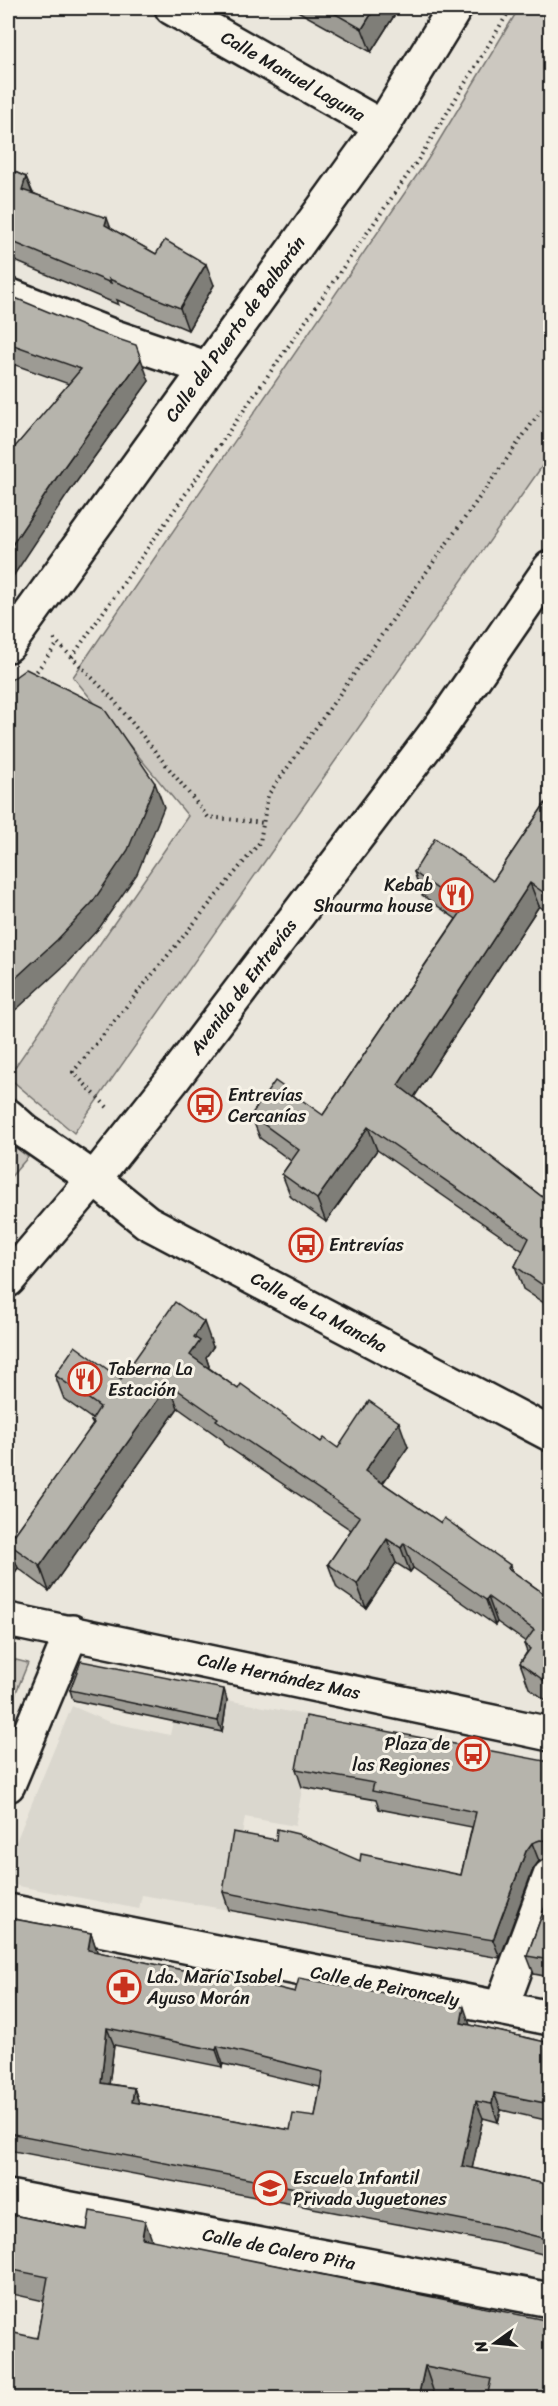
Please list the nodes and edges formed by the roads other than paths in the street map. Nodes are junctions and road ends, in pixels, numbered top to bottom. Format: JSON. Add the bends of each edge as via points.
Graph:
{"nodes":[{"id":1,"x":172,"y":8,"type":"edge"},
{"id":2,"x":455,"y":8,"type":"edge"},
{"id":3,"x":382,"y":127,"type":"junction"},
{"id":4,"x":8,"y":295,"type":"edge"},
{"id":5,"x":206,"y":368,"type":"junction"},
{"id":6,"x":550,"y":568,"type":"edge"},
{"id":7,"x":8,"y":645,"type":"edge"},
{"id":8,"x":8,"y":1116,"type":"edge"},
{"id":9,"x":94,"y":1179,"type":"junction"},
{"id":10,"x":8,"y":1280,"type":"edge"},
{"id":11,"x":550,"y":1434,"type":"edge"},
{"id":12,"x":8,"y":1620,"type":"edge"},
{"id":13,"x":72,"y":1632,"type":"junction"},
{"id":14,"x":550,"y":1734,"type":"edge"},
{"id":15,"x":8,"y":1785,"type":"edge"},
{"id":16,"x":550,"y":1876,"type":"edge"},
{"id":17,"x":8,"y":1911,"type":"edge"},
{"id":18,"x":501,"y":2008,"type":"junction"},
{"id":19,"x":550,"y":2018,"type":"edge"},
{"id":20,"x":8,"y":2197,"type":"edge"},
{"id":21,"x":550,"y":2301,"type":"edge"}],
"edges":[{"from":1,"to":3,"type":"street","name":"Calle Manuel Laguna"},
{"from":2,"to":3,"type":"street","name":"Calle del Puerto de Balbarán"},
{"from":3,"to":5,"type":"street","name":"Calle del Puerto de Balbarán"},
{"from":4,"to":5,"type":"street"},
{"from":5,"to":7,"type":"street","name":"Calle del Puerto de Balbarán"},
{"from":6,"to":9,"type":"street","name":"Avenida de Entrevías","via":[[444,722]]},
{"from":8,"to":9,"type":"street","name":"Calle de La Mancha"},
{"from":9,"to":10,"type":"street","name":"Avenida de Entrevías"},
{"from":9,"to":11,"type":"street","name":"Calle de La Mancha","via":[[147,1222]]},
{"from":12,"to":13,"type":"street","name":"Calle Hernández Mas"},
{"from":13,"to":14,"type":"street","name":"Calle Hernández Mas"},
{"from":13,"to":15,"type":"street"},
{"from":16,"to":18,"type":"street"},
{"from":17,"to":18,"type":"street","name":"Calle de Peironcely"},
{"from":18,"to":19,"type":"street","name":"Calle de Peironcely"},
{"from":20,"to":21,"type":"street","name":"Calle de Calero Pita"}]}
